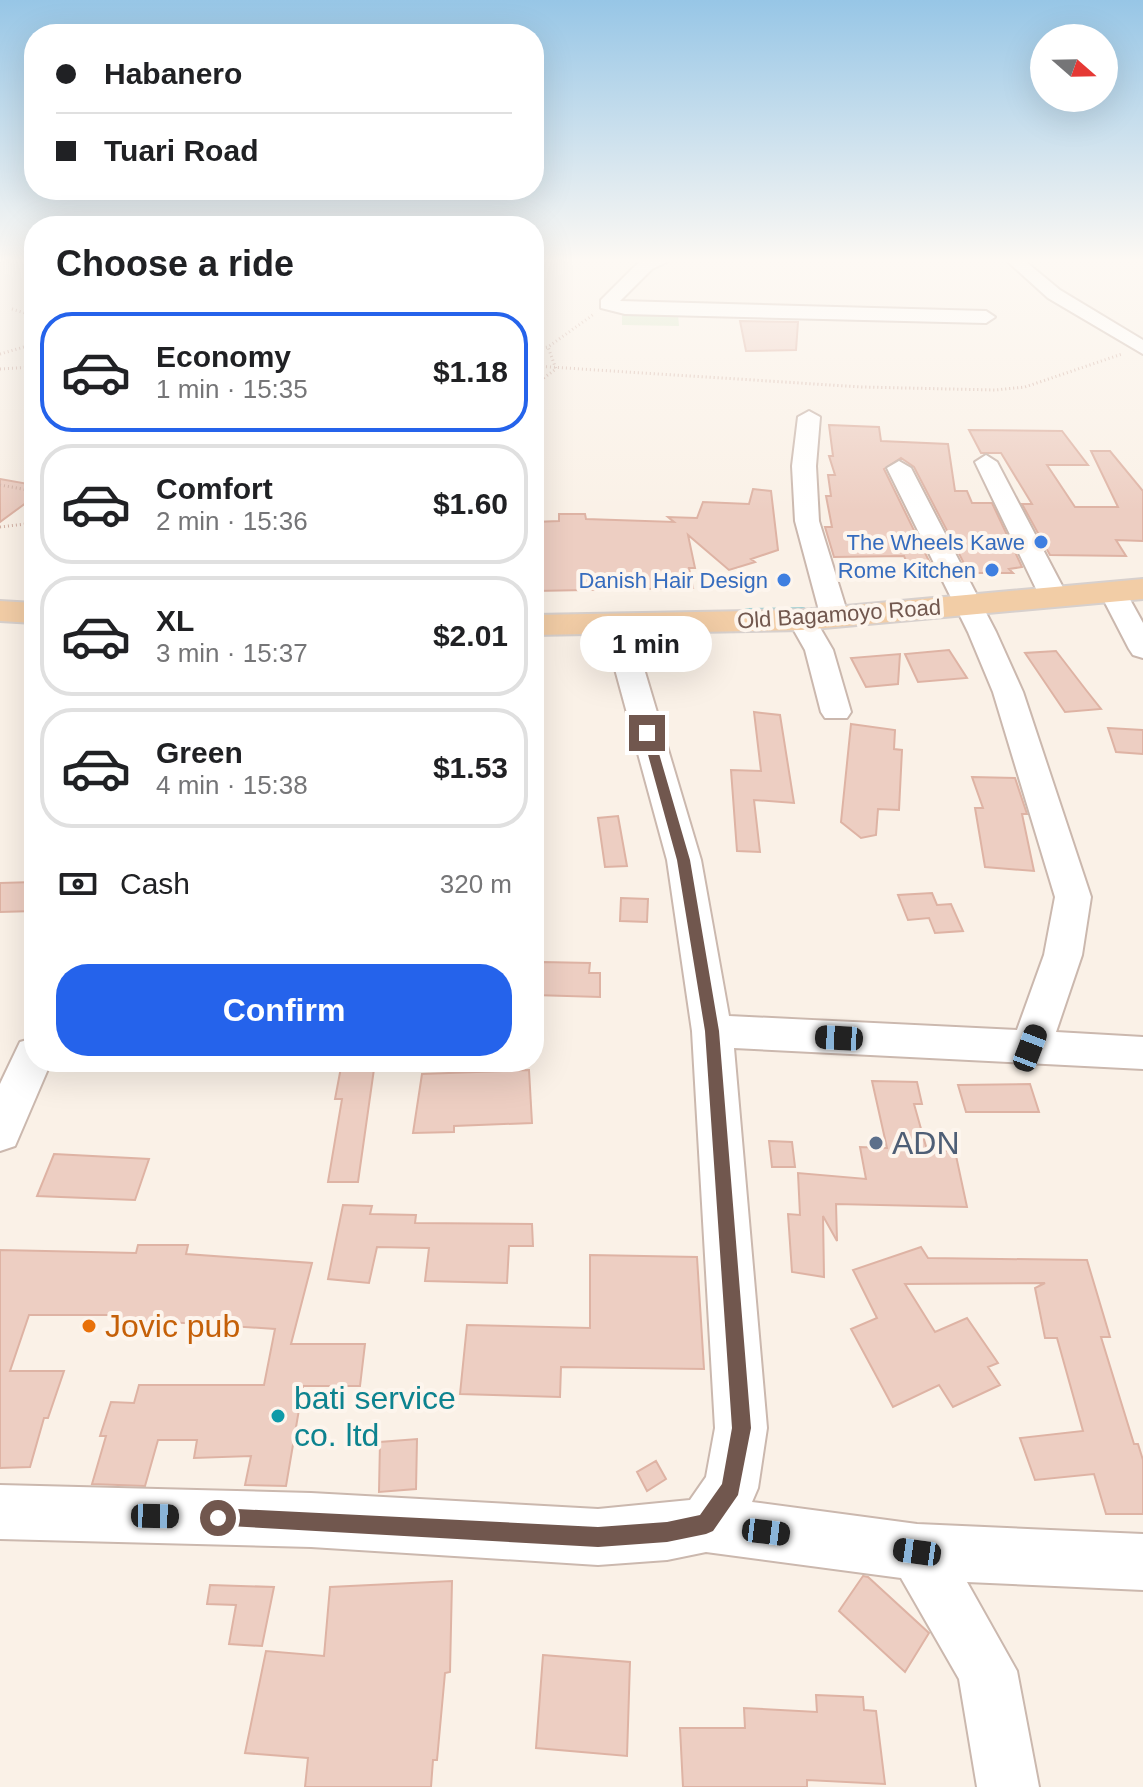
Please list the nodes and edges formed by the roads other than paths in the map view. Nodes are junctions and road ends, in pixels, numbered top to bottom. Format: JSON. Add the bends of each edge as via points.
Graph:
{"nodes":[{"id":1,"x":809,"y":417,"type":"dead end"},
{"id":2,"x":986,"y":462,"type":"dead end"},
{"id":3,"x":899,"y":468,"type":"dead end"},
{"id":4,"x":1128,"y":590,"type":"edge"},
{"id":5,"x":1054,"y":597,"type":"junction"},
{"id":6,"x":967,"y":606,"type":"junction"},
{"id":7,"x":0,"y":611,"type":"edge"},
{"id":8,"x":24,"y":612,"type":"edge"},
{"id":9,"x":835,"y":618,"type":"junction"},
{"id":10,"x":802,"y":620,"type":"junction"},
{"id":11,"x":544,"y":625,"type":"edge"},
{"id":12,"x":617,"y":625,"type":"junction"},
{"id":13,"x":1143,"y":649,"type":"edge"},
{"id":14,"x":836,"y":712,"type":"dead end"},
{"id":15,"x":712,"y":1031,"type":"junction"},
{"id":16,"x":1030,"y":1048,"type":"junction"},
{"id":17,"x":1143,"y":1053,"type":"edge"},
{"id":18,"x":26,"y":1072,"type":"edge"},
{"id":19,"x":0,"y":1133,"type":"edge"},
{"id":20,"x":0,"y":1512,"type":"edge"},
{"id":21,"x":706,"y":1524,"type":"junction"},
{"id":22,"x":917,"y":1552,"type":"junction"},
{"id":23,"x":1143,"y":1562,"type":"edge"},
{"id":24,"x":1008,"y":1787,"type":"edge"}],
"edges":[{"from":1,"to":9,"type":"street","via":[[804,466],[807,521]]},
{"from":2,"to":5,"type":"street"},
{"from":3,"to":6,"type":"street"},
{"from":4,"to":5,"type":"main road","name":"Old Bagamoyo Road"},
{"from":4,"to":13,"type":"street"},
{"from":5,"to":6,"type":"main road","name":"Old Bagamoyo Road"},
{"from":6,"to":9,"type":"main road","name":"Old Bagamoyo Road"},
{"from":6,"to":16,"type":"street","via":[[1008,692],[1073,897],[1060,970]]},
{"from":7,"to":8,"type":"main road"},
{"from":9,"to":10,"type":"main road","name":"Old Bagamoyo Road"},
{"from":10,"to":12,"type":"main road","name":"Old Bagamoyo Road"},
{"from":10,"to":14,"type":"street","via":[[819,650]]},
{"from":11,"to":12,"type":"main road","name":"Old Bagamoyo Road"},
{"from":12,"to":15,"type":"street","via":[[684,860]]},
{"from":15,"to":16,"type":"street"},
{"from":15,"to":21,"type":"street","via":[[741,1428],[731,1488]]},
{"from":16,"to":17,"type":"street"},
{"from":18,"to":19,"type":"street"},
{"from":20,"to":21,"type":"street","via":[[311,1520],[598,1537]]},
{"from":21,"to":22,"type":"street"},
{"from":22,"to":23,"type":"street"},
{"from":22,"to":24,"type":"street","via":[[987,1671]]}]}
